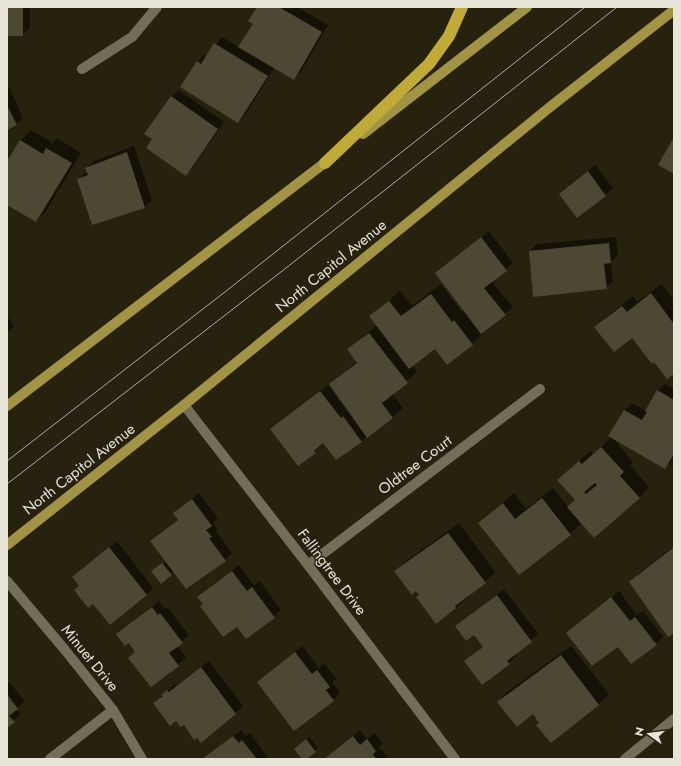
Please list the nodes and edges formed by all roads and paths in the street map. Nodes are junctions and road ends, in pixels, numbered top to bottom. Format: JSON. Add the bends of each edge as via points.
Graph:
{"nodes":[{"id":1,"x":157,"y":7,"type":"edge"},
{"id":2,"x":462,"y":7,"type":"edge"},
{"id":3,"x":527,"y":7,"type":"edge"},
{"id":4,"x":674,"y":10,"type":"edge"},
{"id":5,"x":82,"y":69,"type":"dead end"},
{"id":6,"x":325,"y":163,"type":"junction"},
{"id":7,"x":540,"y":389,"type":"dead end"},
{"id":8,"x":184,"y":405,"type":"junction"},
{"id":9,"x":7,"y":406,"type":"edge"},
{"id":10,"x":7,"y":545,"type":"edge"},
{"id":11,"x":308,"y":565,"type":"junction"},
{"id":12,"x":7,"y":581,"type":"edge"},
{"id":13,"x":113,"y":710,"type":"junction"},
{"id":14,"x":674,"y":719,"type":"edge"},
{"id":15,"x":50,"y":759,"type":"edge"},
{"id":16,"x":142,"y":759,"type":"edge"},
{"id":17,"x":455,"y":759,"type":"edge"},
{"id":18,"x":625,"y":759,"type":"edge"}],
"edges":[{"from":1,"to":5,"type":"street","via":[[132,37]]},
{"from":2,"to":6,"type":"highway","via":[[449,36],[429,64]]},
{"from":3,"to":6,"type":"main road"},
{"from":4,"to":8,"type":"main road","name":"North Capitol Avenue","via":[[550,107]]},
{"from":6,"to":9,"type":"main road"},
{"from":7,"to":11,"type":"street","name":"Oldtree Court"},
{"from":8,"to":10,"type":"main road","name":"North Capitol Avenue"},
{"from":8,"to":11,"type":"street","name":"Fallingtree Drive"},
{"from":11,"to":17,"type":"street","name":"Fallingtree Drive"},
{"from":12,"to":13,"type":"street","name":"Minuet Drive"},
{"from":13,"to":15,"type":"street"},
{"from":13,"to":16,"type":"street","name":"Minuet Drive"},
{"from":14,"to":18,"type":"street"}]}
